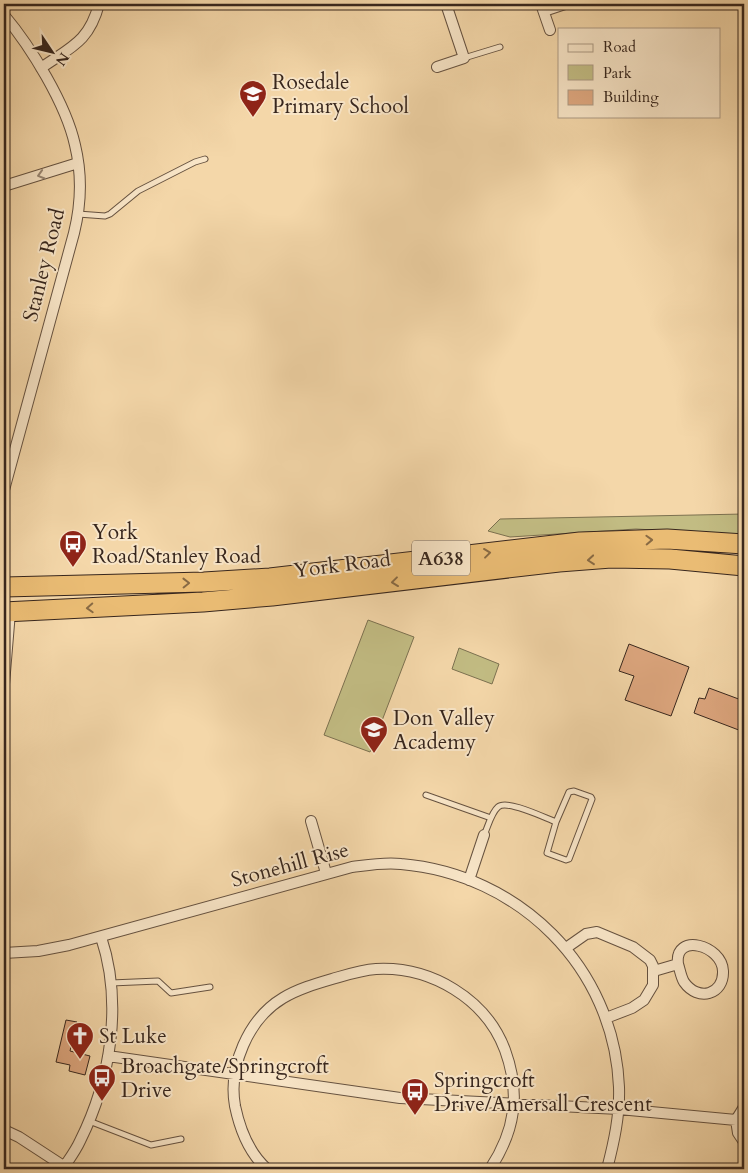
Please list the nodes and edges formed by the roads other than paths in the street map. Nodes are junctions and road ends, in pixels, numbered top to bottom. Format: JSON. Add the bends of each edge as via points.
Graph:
{"nodes":[{"id":1,"x":99,"y":4,"type":"edge"},
{"id":2,"x":446,"y":4,"type":"edge"},
{"id":3,"x":564,"y":4,"type":"edge"},
{"id":4,"x":542,"y":7,"type":"edge"},
{"id":5,"x":4,"y":15,"type":"edge"},
{"id":6,"x":550,"y":30,"type":"dead end"},
{"id":7,"x":500,"y":47,"type":"dead end"},
{"id":8,"x":464,"y":58,"type":"junction"},
{"id":9,"x":437,"y":67,"type":"dead end"},
{"id":10,"x":41,"y":68,"type":"junction"},
{"id":11,"x":205,"y":159,"type":"dead end"},
{"id":12,"x":78,"y":163,"type":"junction"},
{"id":13,"x":4,"y":186,"type":"edge"},
{"id":14,"x":77,"y":214,"type":"junction"},
{"id":15,"x":4,"y":490,"type":"edge"},
{"id":16,"x":744,"y":544,"type":"edge"},
{"id":17,"x":744,"y":566,"type":"edge"},
{"id":18,"x":4,"y":587,"type":"edge"},
{"id":19,"x":6,"y":610,"type":"edge"},
{"id":20,"x":4,"y":684,"type":"edge"},
{"id":21,"x":426,"y":795,"type":"dead end"},
{"id":22,"x":492,"y":818,"type":"junction"},
{"id":23,"x":311,"y":821,"type":"dead end"},
{"id":24,"x":556,"y":822,"type":"junction"},
{"id":25,"x":484,"y":835,"type":"joint"},
{"id":26,"x":326,"y":873,"type":"junction"},
{"id":27,"x":469,"y":880,"type":"junction"},
{"id":28,"x":101,"y":937,"type":"junction"},
{"id":29,"x":566,"y":948,"type":"junction"},
{"id":30,"x":4,"y":953,"type":"edge"},
{"id":31,"x":678,"y":964,"type":"junction"},
{"id":32,"x":654,"y":971,"type":"junction"},
{"id":33,"x":110,"y":983,"type":"junction"},
{"id":34,"x":210,"y":987,"type":"dead end"},
{"id":35,"x":606,"y":1018,"type":"junction"},
{"id":36,"x":108,"y":1056,"type":"junction"},
{"id":37,"x":235,"y":1074,"type":"junction"},
{"id":38,"x":513,"y":1104,"type":"junction"},
{"id":39,"x":744,"y":1106,"type":"edge"},
{"id":40,"x":619,"y":1109,"type":"junction"},
{"id":41,"x":736,"y":1120,"type":"junction"},
{"id":42,"x":88,"y":1121,"type":"junction"},
{"id":43,"x":4,"y":1130,"type":"edge"},
{"id":44,"x":181,"y":1139,"type":"dead end"},
{"id":45,"x":744,"y":1142,"type":"edge"},
{"id":46,"x":66,"y":1168,"type":"edge"},
{"id":47,"x":267,"y":1169,"type":"edge"},
{"id":48,"x":490,"y":1169,"type":"edge"},
{"id":49,"x":607,"y":1169,"type":"edge"}],
"edges":[{"from":1,"to":10,"type":"street","via":[[95,19],[81,41]]},
{"from":2,"to":8,"type":"street"},
{"from":3,"to":4,"type":"street"},
{"from":4,"to":6,"type":"street"},
{"from":5,"to":10,"type":"street","name":"Stanley Road"},
{"from":7,"to":8,"type":"lane"},
{"from":8,"to":9,"type":"street"},
{"from":10,"to":12,"type":"street","name":"Stanley Road","via":[[65,115]]},
{"from":11,"to":14,"type":"lane","via":[[138,191],[110,214]]},
{"from":12,"to":13,"type":"street","one_way":true},
{"from":12,"to":14,"type":"street","name":"Stanley Road","via":[[80,193]]},
{"from":14,"to":15,"type":"street","name":"Stanley Road"},
{"from":18,"to":16,"type":"highway","name":"York Road","number":"A638","one_way":true,"via":[[270,578],[580,542],[667,539]]},
{"from":17,"to":19,"type":"highway","name":"York Road","number":"A638","one_way":true,"via":[[670,559],[611,558],[203,602]]},
{"from":19,"to":20,"type":"street"},
{"from":21,"to":22,"type":"lane"},
{"from":22,"to":24,"type":"lane","via":[[500,805],[510,804]]},
{"from":22,"to":25,"type":"lane"},
{"from":23,"to":26,"type":"street"},
{"from":24,"to":24,"type":"lane","via":[[569,792],[591,797],[566,860],[547,853]]},
{"from":25,"to":27,"type":"street"},
{"from":26,"to":27,"type":"street","name":"Stonehill Rise","via":[[399,863],[444,871]]},
{"from":26,"to":28,"type":"street","name":"Stonehill Rise"},
{"from":27,"to":29,"type":"street","name":"Stonehill Rise","via":[[520,907],[542,923]]},
{"from":28,"to":30,"type":"street","name":"Stonehill Rise","via":[[69,946]]},
{"from":28,"to":33,"type":"street","via":[[107,954]]},
{"from":29,"to":32,"type":"street","via":[[586,934],[597,932],[634,947],[650,960]]},
{"from":29,"to":35,"type":"street","name":"Stonehill Rise","via":[[594,990]]},
{"from":31,"to":31,"type":"street","via":[[680,950],[696,944],[713,952],[721,961],[723,977],[713,992],[700,995],[684,982]]},
{"from":31,"to":32,"type":"street"},
{"from":32,"to":35,"type":"street","via":[[653,985],[644,1000]]},
{"from":33,"to":34,"type":"lane","via":[[158,981],[171,993]]},
{"from":33,"to":36,"type":"street","via":[[112,1037]]},
{"from":35,"to":40,"type":"street","name":"Stonehill Rise","via":[[618,1073]]},
{"from":36,"to":37,"type":"street"},
{"from":36,"to":42,"type":"street"},
{"from":37,"to":38,"type":"street","via":[[400,1098]]},
{"from":37,"to":38,"type":"street","via":[[247,1037],[258,1020],[282,999],[309,986],[355,972],[401,970],[437,980],[455,989],[479,1009],[492,1025],[504,1049],[512,1075]]},
{"from":37,"to":47,"type":"street","via":[[233,1097],[242,1132]]},
{"from":38,"to":40,"type":"street"},
{"from":38,"to":48,"type":"street","via":[[509,1133]]},
{"from":39,"to":41,"type":"street"},
{"from":40,"to":41,"type":"street"},
{"from":40,"to":49,"type":"street","name":"Stonehill Rise"},
{"from":41,"to":45,"type":"street","via":[[738,1133]]},
{"from":42,"to":44,"type":"lane","via":[[151,1145]]},
{"from":42,"to":46,"type":"street"},
{"from":43,"to":46,"type":"street"}]}
